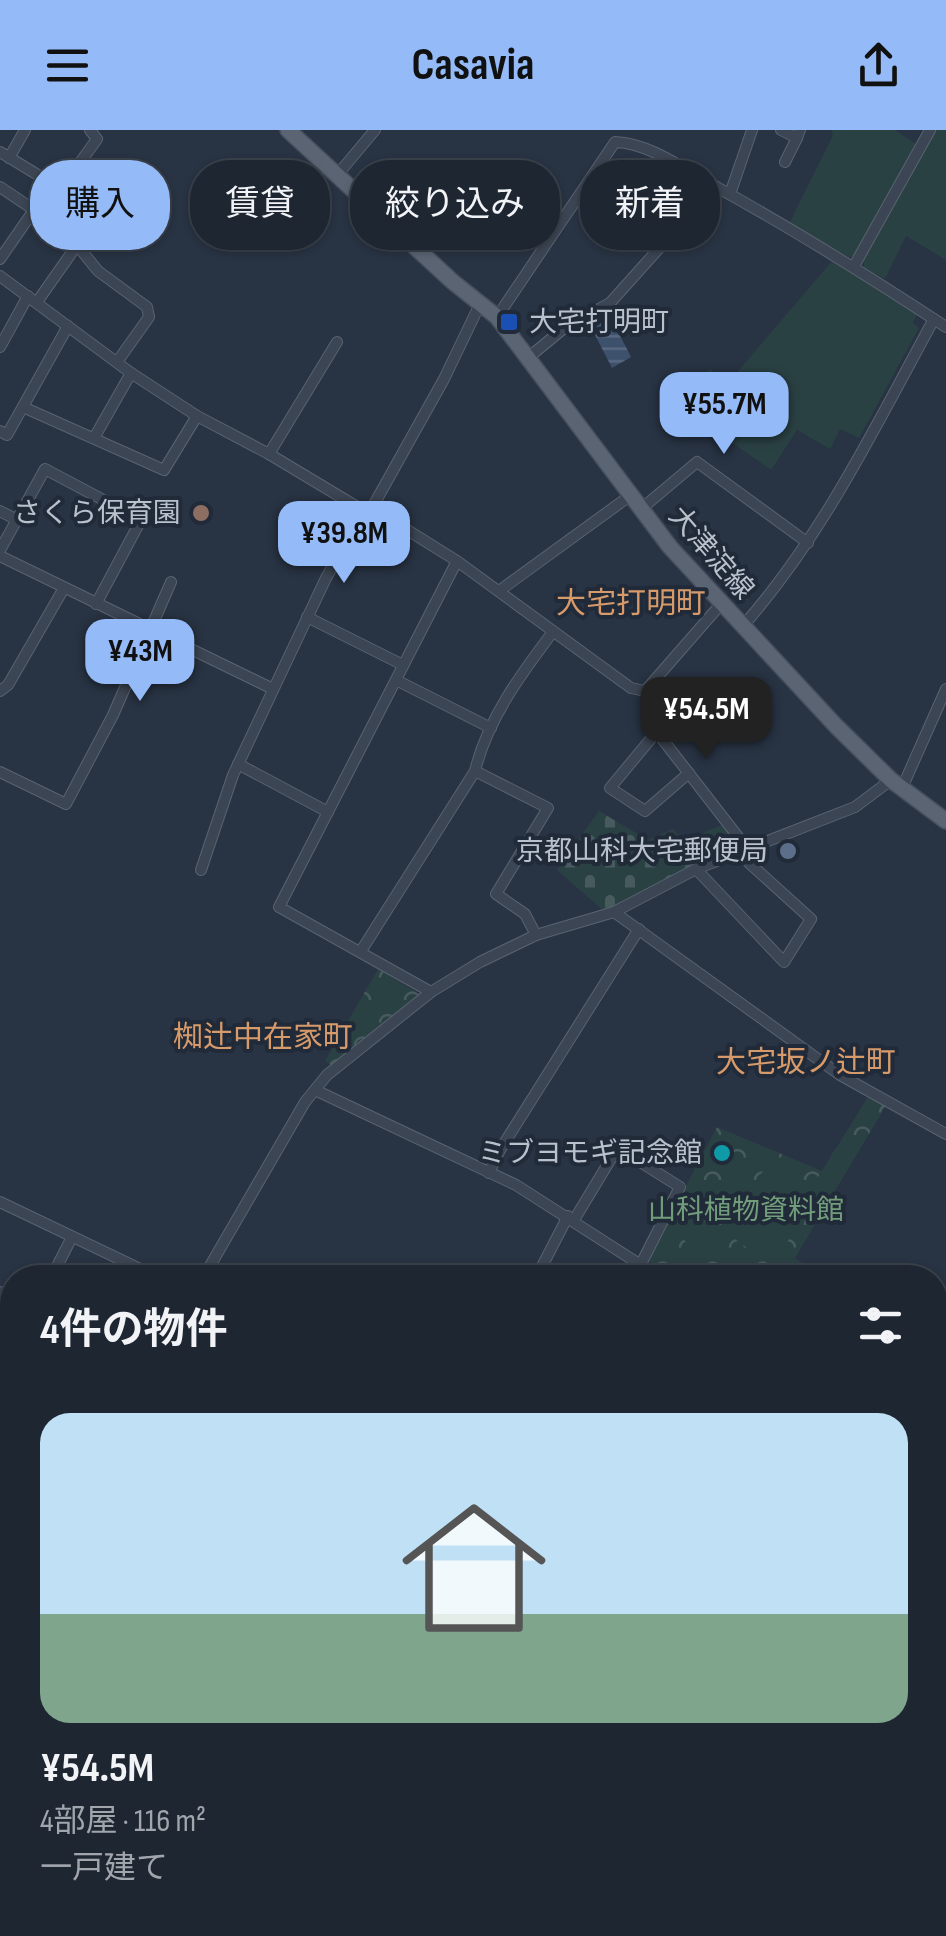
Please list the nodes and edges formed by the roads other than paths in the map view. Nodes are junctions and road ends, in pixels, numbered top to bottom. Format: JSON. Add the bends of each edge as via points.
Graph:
{"nodes":[{"id":1,"x":25,"y":130,"type":"edge"},
{"id":2,"x":90,"y":130,"type":"edge"},
{"id":3,"x":288,"y":130,"type":"edge"},
{"id":4,"x":375,"y":130,"type":"edge"},
{"id":5,"x":752,"y":130,"type":"edge"},
{"id":6,"x":781,"y":130,"type":"edge"},
{"id":7,"x":930,"y":130,"type":"edge"},
{"id":8,"x":798,"y":134,"type":"edge"},
{"id":9,"x":5,"y":155,"type":"edge"},
{"id":10,"x":602,"y":160,"type":"edge"},
{"id":11,"x":668,"y":160,"type":"edge"},
{"id":12,"x":785,"y":162,"type":"dead end"},
{"id":13,"x":338,"y":174,"type":"junction"},
{"id":14,"x":0,"y":187,"type":"edge"},
{"id":15,"x":720,"y":189,"type":"edge"},
{"id":16,"x":580,"y":192,"type":"edge"},
{"id":17,"x":730,"y":194,"type":"junction"},
{"id":18,"x":30,"y":207,"type":"edge"},
{"id":19,"x":30,"y":216,"type":"edge"},
{"id":20,"x":73,"y":250,"type":"edge"},
{"id":21,"x":81,"y":250,"type":"edge"},
{"id":22,"x":657,"y":250,"type":"edge"},
{"id":23,"x":0,"y":259,"type":"edge"},
{"id":24,"x":854,"y":266,"type":"junction"},
{"id":25,"x":0,"y":276,"type":"edge"},
{"id":26,"x":33,"y":299,"type":"junction"},
{"id":27,"x":480,"y":304,"type":"junction"},
{"id":28,"x":496,"y":317,"type":"junction"},
{"id":29,"x":934,"y":318,"type":"junction"},
{"id":30,"x":68,"y":326,"type":"junction"},
{"id":31,"x":946,"y":326,"type":"edge"},
{"id":32,"x":337,"y":342,"type":"dead end"},
{"id":33,"x":0,"y":347,"type":"edge"},
{"id":34,"x":529,"y":357,"type":"junction"},
{"id":35,"x":117,"y":362,"type":"junction"},
{"id":36,"x":131,"y":373,"type":"junction"},
{"id":37,"x":23,"y":407,"type":"junction"},
{"id":38,"x":196,"y":416,"type":"junction"},
{"id":39,"x":0,"y":432,"type":"edge"},
{"id":40,"x":94,"y":438,"type":"junction"},
{"id":41,"x":270,"y":454,"type":"junction"},
{"id":42,"x":630,"y":495,"type":"junction"},
{"id":43,"x":368,"y":509,"type":"junction"},
{"id":44,"x":641,"y":509,"type":"junction"},
{"id":45,"x":0,"y":510,"type":"edge"},
{"id":46,"x":17,"y":520,"type":"junction"},
{"id":47,"x":808,"y":543,"type":"junction"},
{"id":48,"x":0,"y":553,"type":"edge"},
{"id":49,"x":457,"y":561,"type":"junction"},
{"id":50,"x":171,"y":582,"type":"dead end"},
{"id":51,"x":64,"y":588,"type":"junction"},
{"id":52,"x":499,"y":591,"type":"junction"},
{"id":53,"x":96,"y":604,"type":"junction"},
{"id":54,"x":721,"y":604,"type":"junction"},
{"id":55,"x":307,"y":618,"type":"junction"},
{"id":56,"x":742,"y":627,"type":"junction"},
{"id":57,"x":149,"y":629,"type":"junction"},
{"id":58,"x":552,"y":633,"type":"junction"},
{"id":59,"x":403,"y":665,"type":"junction"},
{"id":60,"x":396,"y":680,"type":"junction"},
{"id":61,"x":272,"y":688,"type":"junction"},
{"id":62,"x":648,"y":688,"type":"junction"},
{"id":63,"x":946,"y":689,"type":"edge"},
{"id":64,"x":0,"y":691,"type":"edge"},
{"id":65,"x":491,"y":728,"type":"junction"},
{"id":66,"x":660,"y":729,"type":"junction"},
{"id":67,"x":238,"y":764,"type":"junction"},
{"id":68,"x":475,"y":771,"type":"junction"},
{"id":69,"x":0,"y":772,"type":"edge"},
{"id":70,"x":689,"y":774,"type":"junction"},
{"id":71,"x":896,"y":784,"type":"junction"},
{"id":72,"x":328,"y":812,"type":"junction"},
{"id":73,"x":946,"y":821,"type":"edge"},
{"id":74,"x":741,"y":849,"type":"junction"},
{"id":75,"x":696,"y":869,"type":"junction"},
{"id":76,"x":201,"y":870,"type":"dead end"},
{"id":77,"x":614,"y":912,"type":"junction"},
{"id":78,"x":639,"y":929,"type":"junction"},
{"id":79,"x":536,"y":934,"type":"junction"},
{"id":80,"x":362,"y":951,"type":"junction"},
{"id":81,"x":431,"y":992,"type":"junction"},
{"id":82,"x":315,"y":1090,"type":"junction"},
{"id":83,"x":946,"y":1134,"type":"edge"},
{"id":84,"x":490,"y":1173,"type":"junction"},
{"id":85,"x":0,"y":1202,"type":"edge"},
{"id":86,"x":571,"y":1218,"type":"junction"},
{"id":87,"x":72,"y":1237,"type":"junction"},
{"id":88,"x":641,"y":1264,"type":"joint"},
{"id":89,"x":58,"y":1265,"type":"edge"},
{"id":90,"x":131,"y":1265,"type":"edge"},
{"id":91,"x":211,"y":1265,"type":"edge"},
{"id":92,"x":544,"y":1265,"type":"edge"}],
"edges":[{"from":1,"to":9,"type":"street"},
{"from":2,"to":9,"type":"street","via":[[98,139],[61,189]]},
{"from":3,"to":13,"type":"main road","name":"大津淀線"},
{"from":4,"to":13,"type":"street"},
{"from":5,"to":17,"type":"street"},
{"from":6,"to":8,"type":"street"},
{"from":7,"to":24,"type":"street"},
{"from":8,"to":12,"type":"street"},
{"from":10,"to":11,"type":"street","via":[[614,142]]},
{"from":13,"to":27,"type":"main road","name":"大津淀線"},
{"from":14,"to":18,"type":"street"},
{"from":15,"to":17,"type":"street"},
{"from":16,"to":28,"type":"street"},
{"from":17,"to":24,"type":"street"},
{"from":19,"to":23,"type":"street"},
{"from":20,"to":26,"type":"street"},
{"from":21,"to":35,"type":"street","via":[[147,307],[149,317]]},
{"from":22,"to":34,"type":"street","via":[[610,303]]},
{"from":24,"to":29,"type":"street"},
{"from":25,"to":26,"type":"street"},
{"from":26,"to":30,"type":"street"},
{"from":26,"to":33,"type":"street"},
{"from":27,"to":28,"type":"main road","name":"大津淀線"},
{"from":27,"to":43,"type":"street"},
{"from":28,"to":34,"type":"main road","name":"大津淀線"},
{"from":29,"to":31,"type":"street"},
{"from":29,"to":47,"type":"street"},
{"from":30,"to":35,"type":"street"},
{"from":30,"to":37,"type":"street"},
{"from":32,"to":41,"type":"street"},
{"from":34,"to":42,"type":"main road","name":"大津淀線"},
{"from":35,"to":36,"type":"street"},
{"from":36,"to":38,"type":"street"},
{"from":36,"to":40,"type":"street"},
{"from":37,"to":39,"type":"street","via":[[7,435]]},
{"from":37,"to":40,"type":"street"},
{"from":38,"to":40,"type":"street","via":[[164,470]]},
{"from":38,"to":41,"type":"street"},
{"from":41,"to":43,"type":"street"},
{"from":42,"to":44,"type":"main road","name":"大津淀線"},
{"from":42,"to":52,"type":"street"},
{"from":43,"to":49,"type":"street"},
{"from":43,"to":55,"type":"street"},
{"from":44,"to":47,"type":"street","via":[[698,462]]},
{"from":44,"to":54,"type":"main road","name":"大津淀線"},
{"from":45,"to":46,"type":"street"},
{"from":46,"to":48,"type":"street"},
{"from":46,"to":53,"type":"street","via":[[45,469],[140,520]]},
{"from":47,"to":56,"type":"street"},
{"from":48,"to":51,"type":"street"},
{"from":49,"to":52,"type":"street"},
{"from":49,"to":59,"type":"street"},
{"from":50,"to":57,"type":"street"},
{"from":51,"to":53,"type":"street"},
{"from":51,"to":64,"type":"street"},
{"from":52,"to":58,"type":"street"},
{"from":53,"to":57,"type":"street"},
{"from":54,"to":56,"type":"main road","name":"大津淀線"},
{"from":54,"to":62,"type":"street"},
{"from":55,"to":59,"type":"street"},
{"from":55,"to":61,"type":"street"},
{"from":56,"to":71,"type":"main road","name":"大津淀線"},
{"from":57,"to":61,"type":"street"},
{"from":57,"to":69,"type":"street","via":[[66,804]]},
{"from":58,"to":62,"type":"street","via":[[631,688]]},
{"from":58,"to":65,"type":"street"},
{"from":59,"to":60,"type":"street"},
{"from":60,"to":65,"type":"street"},
{"from":60,"to":72,"type":"street"},
{"from":61,"to":67,"type":"street"},
{"from":62,"to":66,"type":"street"},
{"from":63,"to":71,"type":"street"},
{"from":65,"to":68,"type":"street"},
{"from":66,"to":70,"type":"street"},
{"from":66,"to":70,"type":"street","via":[[610,788],[645,811]]},
{"from":67,"to":72,"type":"street"},
{"from":67,"to":76,"type":"street"},
{"from":68,"to":79,"type":"street","via":[[548,808],[496,894],[526,914]]},
{"from":68,"to":80,"type":"street"},
{"from":70,"to":74,"type":"street"},
{"from":71,"to":73,"type":"main road","name":"大津淀線"},
{"from":71,"to":74,"type":"street","via":[[855,807]]},
{"from":72,"to":80,"type":"street","via":[[280,906]]},
{"from":74,"to":75,"type":"street"},
{"from":74,"to":75,"type":"street","via":[[811,919],[784,962]]},
{"from":75,"to":77,"type":"street"},
{"from":77,"to":78,"type":"street"},
{"from":77,"to":79,"type":"street"},
{"from":78,"to":83,"type":"street","via":[[840,1075]]},
{"from":78,"to":84,"type":"street"},
{"from":79,"to":81,"type":"street"},
{"from":80,"to":81,"type":"street"},
{"from":81,"to":82,"type":"street"},
{"from":82,"to":84,"type":"street"},
{"from":82,"to":91,"type":"street"},
{"from":84,"to":86,"type":"street"},
{"from":85,"to":87,"type":"street"},
{"from":86,"to":88,"type":"street"},
{"from":86,"to":88,"type":"street","via":[[612,1157],[626,1152],[680,1186]]},
{"from":86,"to":92,"type":"street"},
{"from":87,"to":89,"type":"street"},
{"from":87,"to":90,"type":"street"}]}
